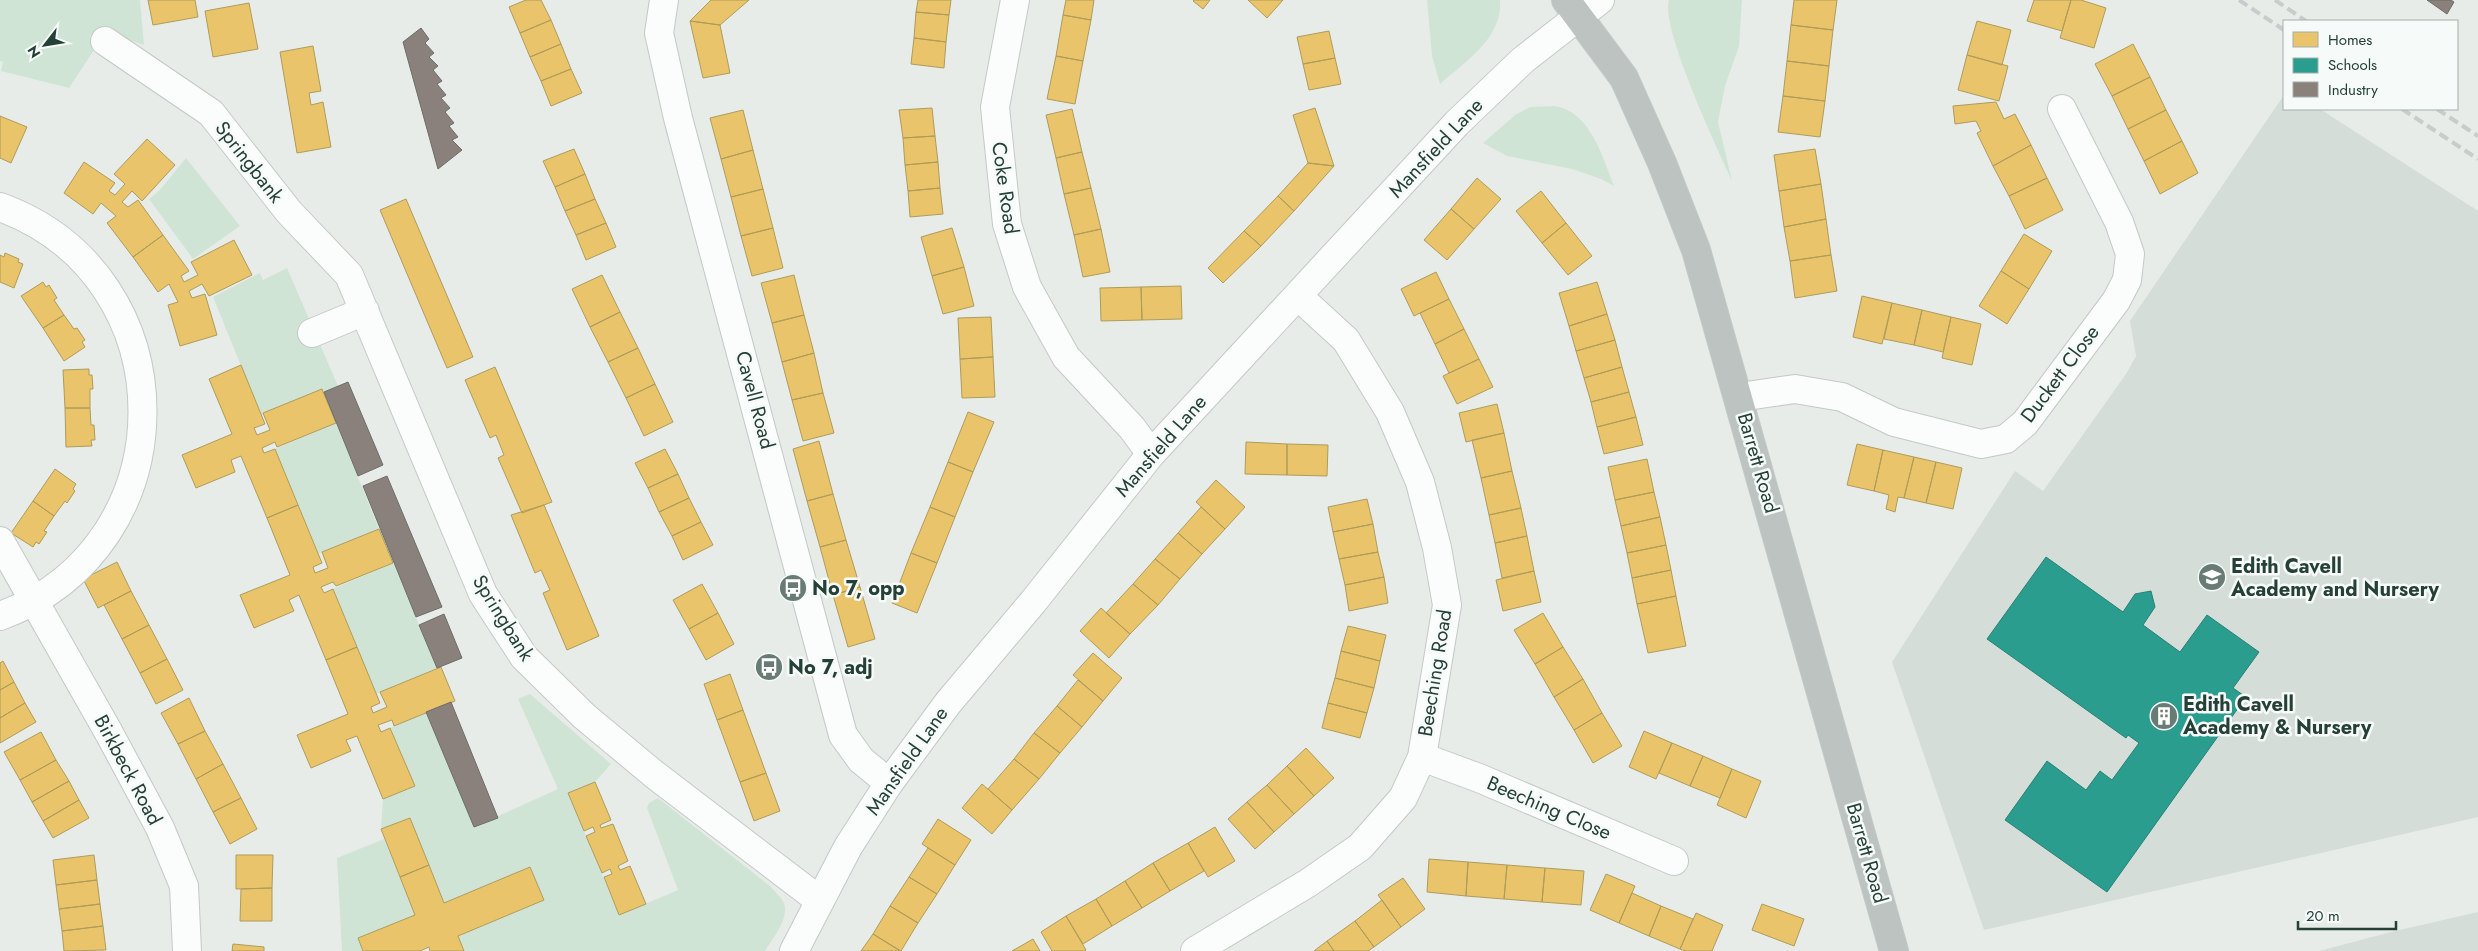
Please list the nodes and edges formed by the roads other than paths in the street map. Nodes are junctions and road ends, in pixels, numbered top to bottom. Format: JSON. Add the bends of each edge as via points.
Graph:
{"nodes":[{"id":1,"x":664,"y":0,"type":"edge"},
{"id":2,"x":1015,"y":0,"type":"edge"},
{"id":3,"x":1600,"y":0,"type":"edge"},
{"id":4,"x":1573,"y":9,"type":"edge"},
{"id":5,"x":105,"y":42,"type":"dead end"},
{"id":6,"x":2062,"y":109,"type":"dead end"},
{"id":7,"x":0,"y":207,"type":"edge"},
{"id":8,"x":1298,"y":296,"type":"junction"},
{"id":9,"x":366,"y":311,"type":"junction"},
{"id":10,"x":312,"y":332,"type":"dead end"},
{"id":11,"x":1740,"y":397,"type":"junction"},
{"id":12,"x":1151,"y":454,"type":"junction"},
{"id":13,"x":0,"y":541,"type":"edge"},
{"id":14,"x":35,"y":601,"type":"junction"},
{"id":15,"x":0,"y":616,"type":"edge"},
{"id":16,"x":1422,"y":757,"type":"junction"},
{"id":17,"x":889,"y":783,"type":"junction"},
{"id":18,"x":1674,"y":861,"type":"dead end"},
{"id":19,"x":819,"y":900,"type":"junction"},
{"id":20,"x":1893,"y":946,"type":"edge"},
{"id":21,"x":187,"y":951,"type":"edge"},
{"id":22,"x":794,"y":951,"type":"edge"},
{"id":23,"x":1195,"y":951,"type":"edge"}],
"edges":[{"from":1,"to":17,"type":"street","name":"Cavell Road","via":[[659,33],[678,118],[843,735],[862,760]]},
{"from":2,"to":12,"type":"street","name":"Coke Road","via":[[995,107],[1007,224],[1027,287],[1066,357],[1132,428]]},
{"from":3,"to":4,"type":"street","name":"Mansfield Lane"},
{"from":4,"to":8,"type":"street","name":"Mansfield Lane","via":[[1457,123]]},
{"from":4,"to":11,"type":"highway","name":"Barrett Road","via":[[1624,78],[1662,163],[1696,250]]},
{"from":5,"to":9,"type":"street","name":"Springbank","via":[[211,113],[289,212],[349,275]]},
{"from":6,"to":11,"type":"street","name":"Duckett Close","via":[[2119,222],[2130,254],[2127,280],[2116,300],[2025,423],[2006,439],[1982,444],[1894,422],[1842,397],[1795,390]]},
{"from":7,"to":14,"type":"street","via":[[33,221],[58,238],[99,278],[125,324],[134,348],[142,388],[143,428],[137,465],[127,495],[101,542],[66,579]]},
{"from":8,"to":12,"type":"street","name":"Mansfield Lane"},
{"from":8,"to":16,"type":"street","name":"Beeching Road","via":[[1346,340],[1390,412],[1420,482],[1446,605]]},
{"from":9,"to":10,"type":"street"},
{"from":9,"to":19,"type":"street","name":"Springbank","via":[[483,594],[524,657],[584,716],[647,768]]},
{"from":11,"to":20,"type":"highway","name":"Barrett Road"},
{"from":12,"to":17,"type":"street","name":"Mansfield Lane","via":[[948,703]]},
{"from":13,"to":14,"type":"street","name":"Birkbeck Road"},
{"from":14,"to":15,"type":"street"},
{"from":14,"to":21,"type":"street","name":"Birkbeck Road","via":[[160,828],[184,886]]},
{"from":16,"to":18,"type":"street","name":"Beeching Close"},
{"from":16,"to":23,"type":"street","name":"Beeching Road","via":[[1402,798],[1360,847],[1308,884]]},
{"from":17,"to":19,"type":"street","name":"Mansfield Lane"},
{"from":19,"to":22,"type":"street","name":"Mansfield Lane"}]}
